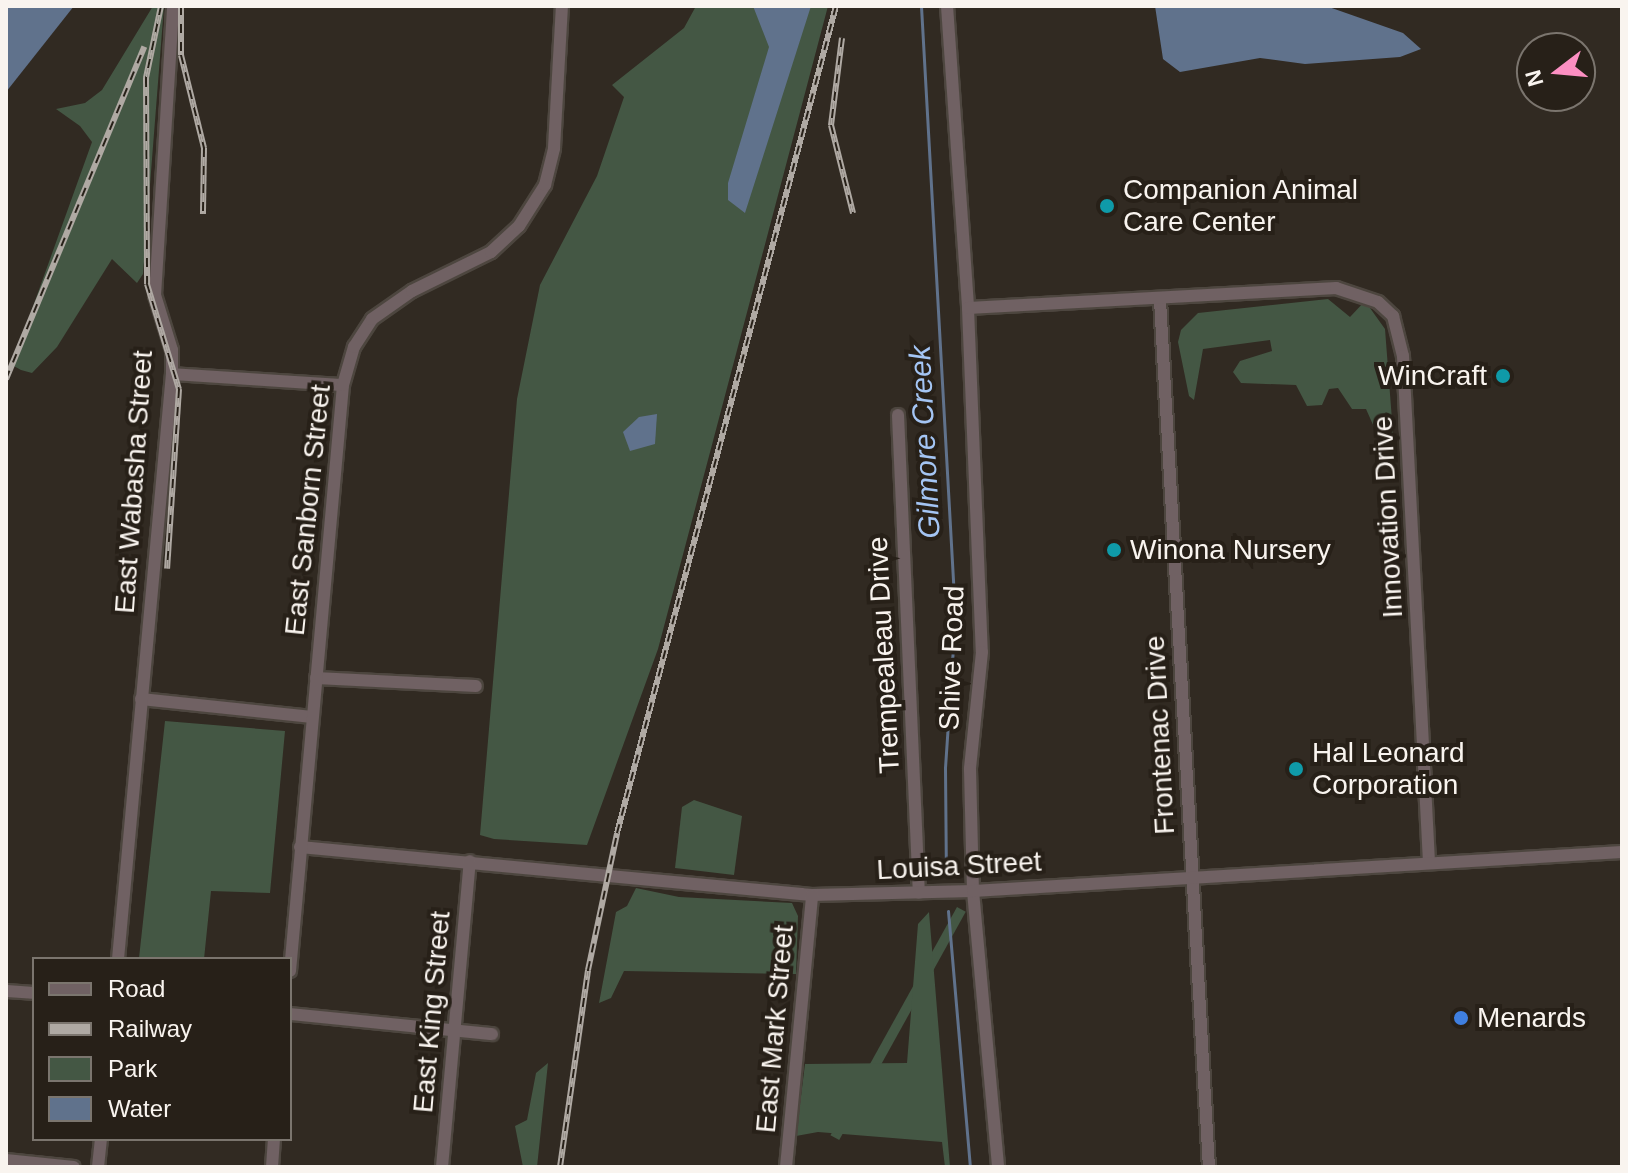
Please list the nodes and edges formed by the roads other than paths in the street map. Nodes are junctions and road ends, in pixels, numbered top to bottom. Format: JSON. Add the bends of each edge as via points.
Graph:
{"nodes":[{"id":1,"x":562,"y":6,"type":"edge"},
{"id":2,"x":947,"y":6,"type":"edge"},
{"id":3,"x":173,"y":9,"type":"dead end"},
{"id":4,"x":1160,"y":300,"type":"junction"},
{"id":5,"x":968,"y":308,"type":"junction"},
{"id":6,"x":172,"y":374,"type":"junction"},
{"id":7,"x":343,"y":385,"type":"junction"},
{"id":8,"x":898,"y":415,"type":"dead end"},
{"id":9,"x":316,"y":678,"type":"junction"},
{"id":10,"x":476,"y":686,"type":"dead end"},
{"id":11,"x":141,"y":699,"type":"junction"},
{"id":12,"x":312,"y":717,"type":"junction"},
{"id":13,"x":300,"y":847,"type":"junction"},
{"id":14,"x":1622,"y":852,"type":"edge"},
{"id":15,"x":470,"y":861,"type":"junction"},
{"id":16,"x":1429,"y":862,"type":"junction"},
{"id":17,"x":1193,"y":877,"type":"junction"},
{"id":18,"x":973,"y":891,"type":"junction"},
{"id":19,"x":919,"y":893,"type":"junction"},
{"id":20,"x":812,"y":895,"type":"junction"},
{"id":21,"x":118,"y":957,"type":"edge"},
{"id":22,"x":291,"y":957,"type":"edge"},
{"id":23,"x":6,"y":991,"type":"edge"},
{"id":24,"x":32,"y":993,"type":"edge"},
{"id":25,"x":292,"y":1014,"type":"edge"},
{"id":26,"x":455,"y":1031,"type":"junction"},
{"id":27,"x":492,"y":1034,"type":"dead end"},
{"id":28,"x":101,"y":1141,"type":"edge"},
{"id":29,"x":274,"y":1141,"type":"edge"},
{"id":30,"x":6,"y":1160,"type":"edge"},
{"id":31,"x":74,"y":1167,"type":"edge"},
{"id":32,"x":98,"y":1167,"type":"edge"},
{"id":33,"x":272,"y":1167,"type":"edge"},
{"id":34,"x":442,"y":1167,"type":"edge"},
{"id":35,"x":786,"y":1167,"type":"edge"},
{"id":36,"x":998,"y":1167,"type":"edge"},
{"id":37,"x":1209,"y":1167,"type":"edge"}],
"edges":[{"from":1,"to":7,"type":"street","name":"East Sanborn Street","via":[[554,148],[545,185],[519,226],[491,252],[412,291],[372,319],[354,347]]},
{"from":2,"to":5,"type":"street","name":"Shive Road"},
{"from":3,"to":6,"type":"street","name":"East Wabasha Street","via":[[155,295],[172,350]]},
{"from":4,"to":5,"type":"street","name":"Innovation Drive"},
{"from":4,"to":16,"type":"street","name":"Innovation Drive","via":[[1336,288],[1378,302],[1393,316],[1404,364]]},
{"from":4,"to":17,"type":"street","name":"Frontenac Drive"},
{"from":5,"to":18,"type":"street","name":"Shive Road","via":[[982,652],[970,769]]},
{"from":6,"to":7,"type":"street"},
{"from":6,"to":11,"type":"street","name":"East Wabasha Street"},
{"from":7,"to":9,"type":"street","name":"East Sanborn Street"},
{"from":8,"to":19,"type":"street","name":"Trempealeau Drive"},
{"from":9,"to":10,"type":"street"},
{"from":9,"to":12,"type":"street","name":"East Sanborn Street"},
{"from":11,"to":12,"type":"street"},
{"from":11,"to":21,"type":"street","name":"East Wabasha Street"},
{"from":12,"to":13,"type":"street","name":"East Sanborn Street"},
{"from":13,"to":15,"type":"street","name":"Louisa Street"},
{"from":13,"to":22,"type":"street","name":"East Sanborn Street"},
{"from":14,"to":16,"type":"street","name":"Louisa Street"},
{"from":15,"to":20,"type":"street","name":"Louisa Street"},
{"from":15,"to":26,"type":"street","name":"East King Street"},
{"from":16,"to":17,"type":"street","name":"Louisa Street"},
{"from":17,"to":18,"type":"street","name":"Louisa Street"},
{"from":17,"to":37,"type":"street","name":"Frontenac Drive"},
{"from":18,"to":19,"type":"street","name":"Louisa Street"},
{"from":18,"to":36,"type":"street","name":"Shive Road"},
{"from":19,"to":20,"type":"street","name":"Louisa Street"},
{"from":20,"to":35,"type":"street","name":"East Mark Street"},
{"from":23,"to":24,"type":"street"},
{"from":25,"to":26,"type":"street"},
{"from":26,"to":27,"type":"street"},
{"from":26,"to":34,"type":"street","name":"East King Street"},
{"from":28,"to":32,"type":"street"},
{"from":29,"to":33,"type":"street"},
{"from":30,"to":31,"type":"street"}]}
